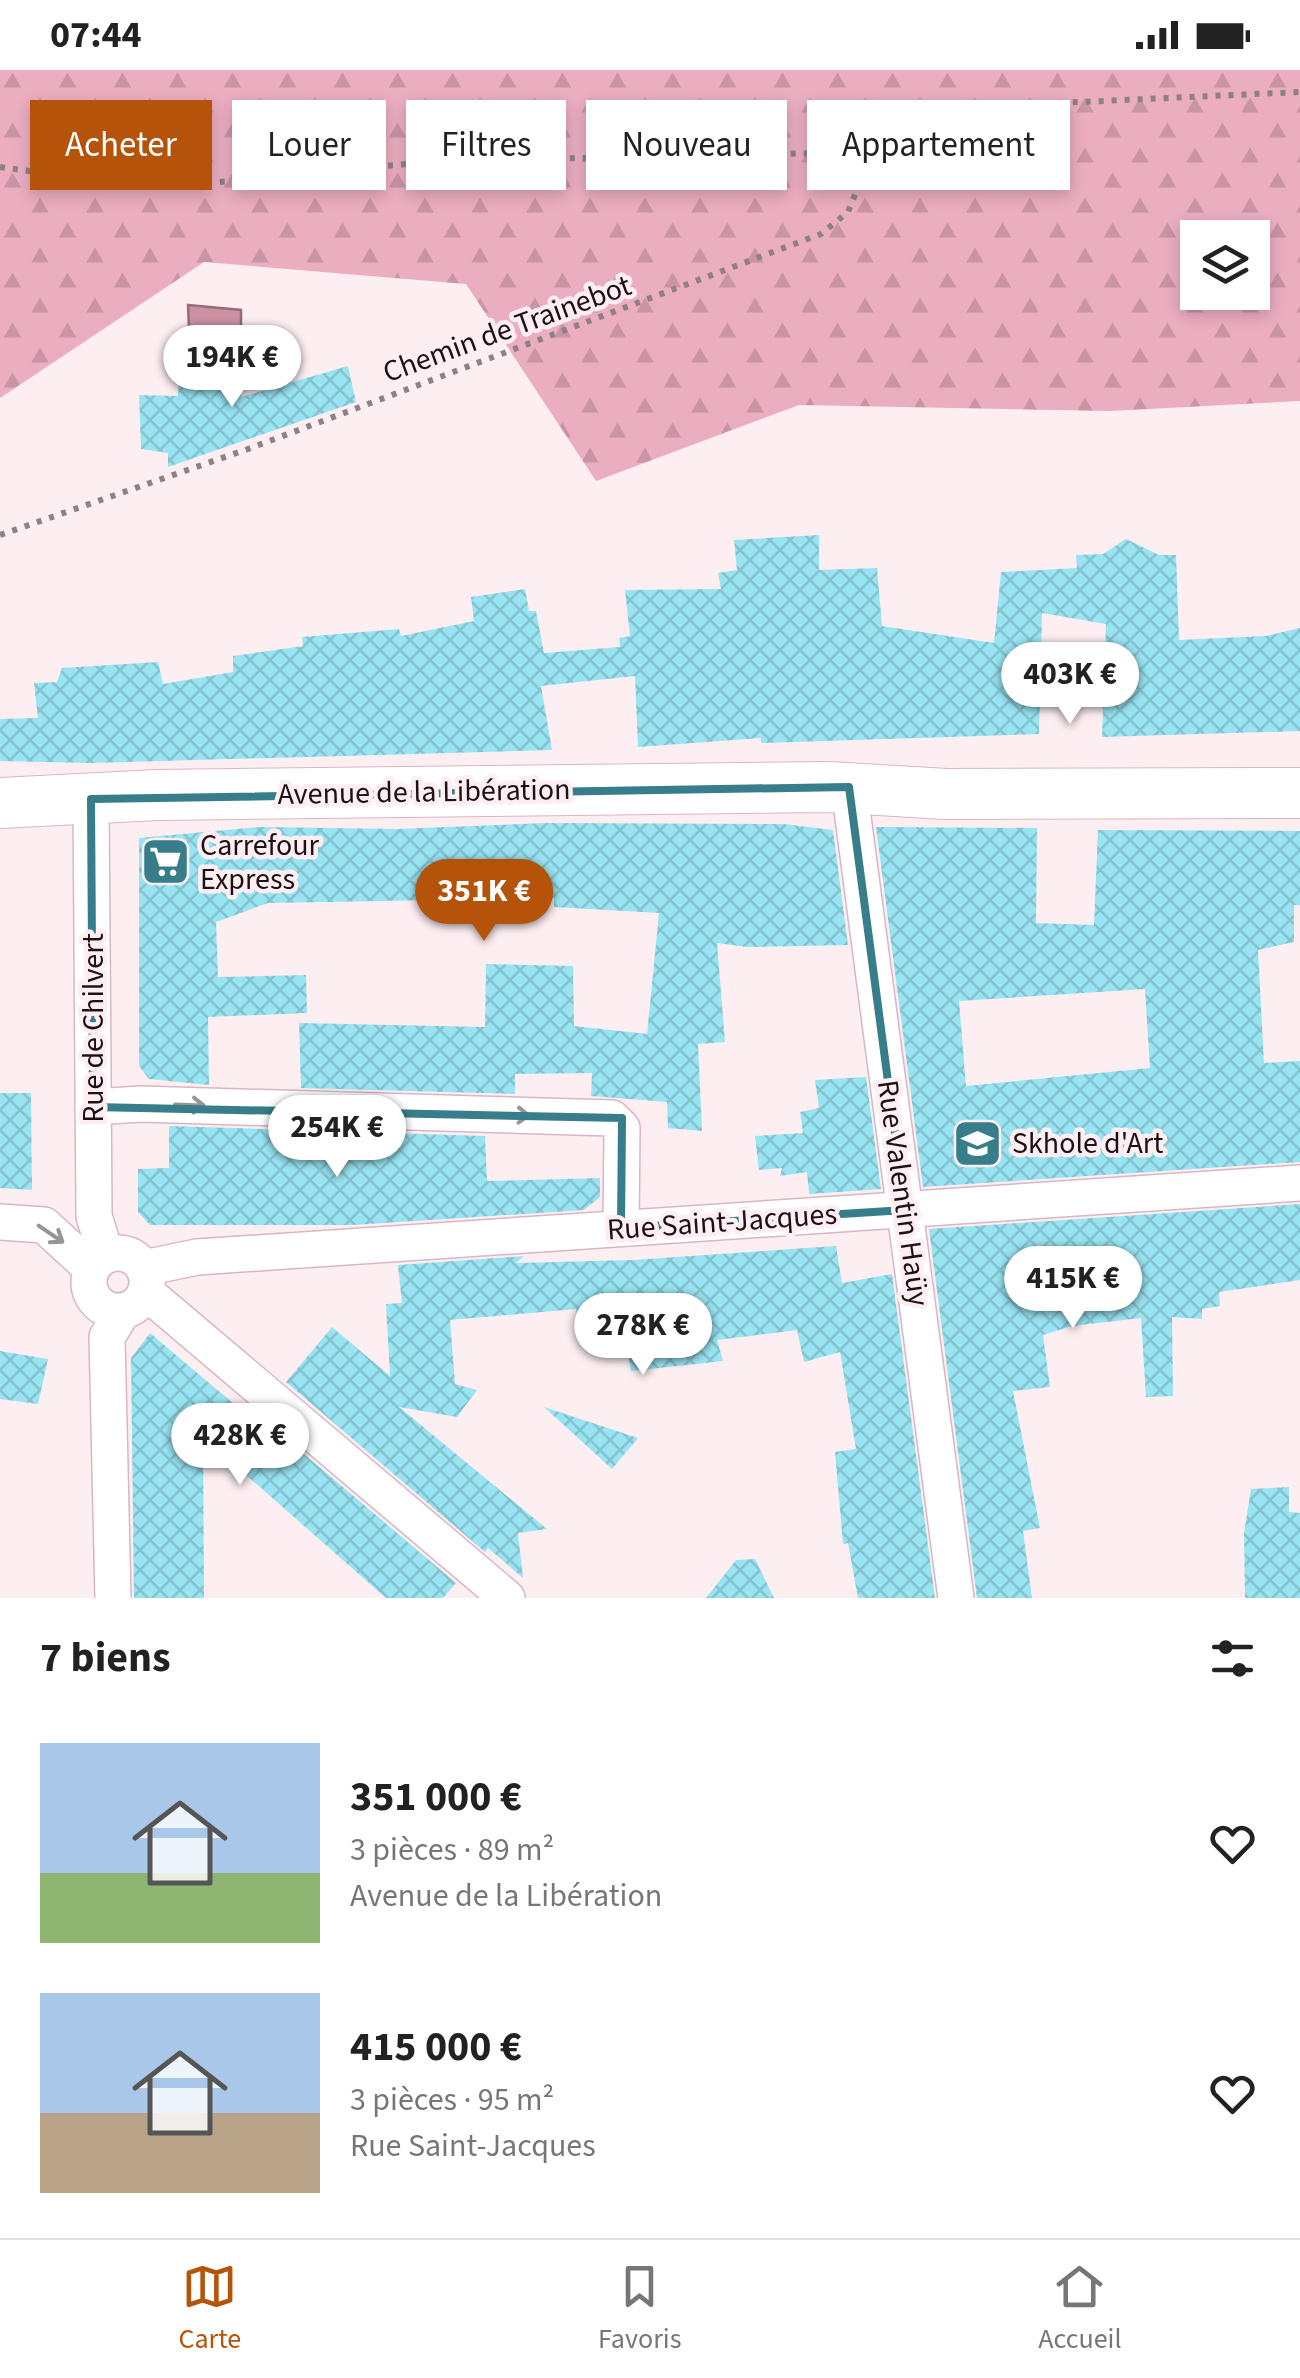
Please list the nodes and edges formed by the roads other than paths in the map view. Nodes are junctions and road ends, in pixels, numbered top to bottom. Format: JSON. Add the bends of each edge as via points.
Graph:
{"nodes":[{"id":1,"x":1300,"y":762,"type":"edge"},
{"id":2,"x":849,"y":787,"type":"junction"},
{"id":3,"x":1300,"y":792,"type":"edge"},
{"id":4,"x":91,"y":799,"type":"junction"},
{"id":5,"x":0,"y":803,"type":"edge"},
{"id":6,"x":93,"y":1106,"type":"junction"},
{"id":7,"x":1300,"y":1182,"type":"edge"},
{"id":8,"x":905,"y":1210,"type":"junction"},
{"id":9,"x":0,"y":1222,"type":"edge"},
{"id":10,"x":620,"y":1228,"type":"junction"},
{"id":11,"x":99,"y":1262,"type":"junction"},
{"id":12,"x":138,"y":1291,"type":"junction"},
{"id":13,"x":113,"y":1598,"type":"edge"},
{"id":14,"x":507,"y":1598,"type":"edge"},
{"id":15,"x":956,"y":1598,"type":"edge"}],
"edges":[{"from":1,"to":2,"type":"main road","name":"Avenue de la Libération","via":[[935,770]]},
{"from":2,"to":3,"type":"main road","name":"Avenue de la Libération","via":[[946,794]]},
{"from":2,"to":4,"type":"main road","name":"Avenue de la Libération"},
{"from":2,"to":8,"type":"street","name":"Rue Valentin Haüy"},
{"from":4,"to":5,"type":"main road","name":"Avenue de la Libération"},
{"from":4,"to":6,"type":"street","name":"Rue de Chilvert"},
{"from":6,"to":10,"type":"street","one_way":true,"via":[[612,1118],[622,1128]]},
{"from":6,"to":11,"type":"street","name":"Rue de Chilvert"},
{"from":7,"to":8,"type":"street","name":"Rue Saint-Jacques"},
{"from":8,"to":10,"type":"street","name":"Rue Saint-Jacques"},
{"from":8,"to":15,"type":"street","name":"Rue Valentin Haüy"},
{"from":9,"to":11,"type":"street","one_way":true,"via":[[44,1225]]},
{"from":10,"to":12,"type":"street","name":"Rue Saint-Jacques","via":[[197,1258]]},
{"from":11,"to":12,"type":"street","via":[[123,1253]]},
{"from":11,"to":12,"type":"street","name":"Rue de Chilvert","via":[[89,1287],[97,1303]]},
{"from":12,"to":13,"type":"street","via":[[107,1337]]},
{"from":12,"to":14,"type":"street"}]}
